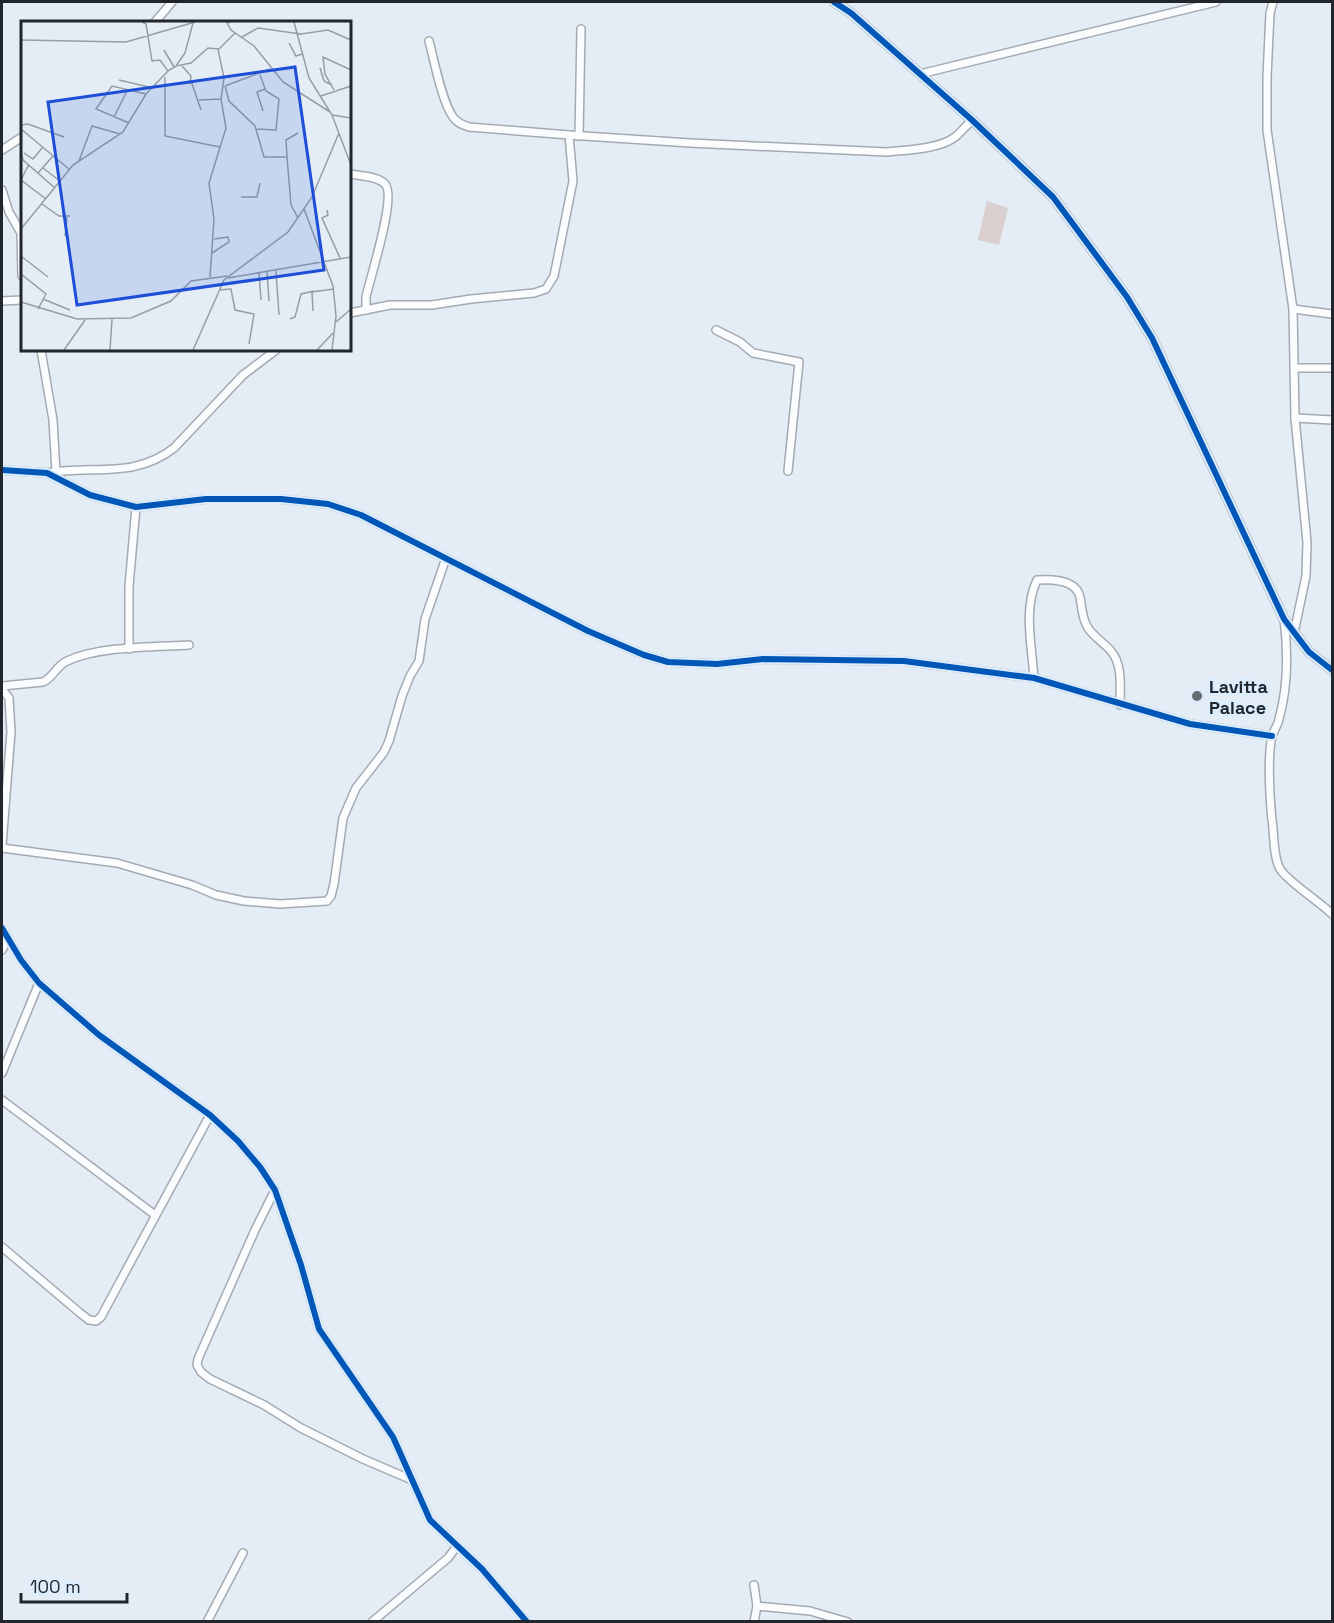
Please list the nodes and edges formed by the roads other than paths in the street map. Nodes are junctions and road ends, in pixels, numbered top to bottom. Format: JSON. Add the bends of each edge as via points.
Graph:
{"nodes":[{"id":1,"x":172,"y":2,"type":"edge"},
{"id":2,"x":834,"y":2,"type":"edge"},
{"id":3,"x":1216,"y":2,"type":"edge"},
{"id":4,"x":1273,"y":2,"type":"edge"},
{"id":5,"x":156,"y":21,"type":"edge"},
{"id":6,"x":581,"y":29,"type":"dead end"},
{"id":7,"x":429,"y":41,"type":"dead end"},
{"id":8,"x":920,"y":74,"type":"junction"},
{"id":9,"x":972,"y":120,"type":"junction"},
{"id":10,"x":569,"y":135,"type":"junction"},
{"id":11,"x":579,"y":136,"type":"junction"},
{"id":12,"x":21,"y":138,"type":"edge"},
{"id":13,"x":2,"y":150,"type":"edge"},
{"id":14,"x":351,"y":174,"type":"edge"},
{"id":15,"x":2,"y":190,"type":"edge"},
{"id":16,"x":21,"y":231,"type":"edge"},
{"id":17,"x":21,"y":300,"type":"edge"},
{"id":18,"x":2,"y":301,"type":"edge"},
{"id":19,"x":1293,"y":309,"type":"junction"},
{"id":20,"x":366,"y":310,"type":"junction"},
{"id":21,"x":351,"y":314,"type":"edge"},
{"id":22,"x":1332,"y":314,"type":"edge"},
{"id":23,"x":716,"y":330,"type":"dead end"},
{"id":24,"x":41,"y":351,"type":"edge"},
{"id":25,"x":275,"y":351,"type":"edge"},
{"id":26,"x":1295,"y":368,"type":"junction"},
{"id":27,"x":1332,"y":368,"type":"edge"},
{"id":28,"x":1295,"y":418,"type":"junction"},
{"id":29,"x":1332,"y":420,"type":"edge"},
{"id":30,"x":2,"y":470,"type":"edge"},
{"id":31,"x":788,"y":471,"type":"dead end"},
{"id":32,"x":56,"y":472,"type":"junction"},
{"id":33,"x":47,"y":473,"type":"junction"},
{"id":34,"x":136,"y":507,"type":"junction"},
{"id":35,"x":446,"y":558,"type":"junction"},
{"id":36,"x":1284,"y":619,"type":"junction"},
{"id":37,"x":1294,"y":633,"type":"junction"},
{"id":38,"x":189,"y":645,"type":"dead end"},
{"id":39,"x":129,"y":649,"type":"junction"},
{"id":40,"x":1332,"y":670,"type":"edge"},
{"id":41,"x":1034,"y":678,"type":"junction"},
{"id":42,"x":2,"y":688,"type":"edge"},
{"id":43,"x":1120,"y":705,"type":"junction"},
{"id":44,"x":1272,"y":736,"type":"junction"},
{"id":45,"x":2,"y":847,"type":"edge"},
{"id":46,"x":1332,"y":914,"type":"edge"},
{"id":47,"x":2,"y":928,"type":"edge"},
{"id":48,"x":8,"y":939,"type":"junction"},
{"id":49,"x":2,"y":950,"type":"edge"},
{"id":50,"x":39,"y":983,"type":"junction"},
{"id":51,"x":2,"y":1073,"type":"edge"},
{"id":52,"x":2,"y":1100,"type":"edge"},
{"id":53,"x":210,"y":1115,"type":"junction"},
{"id":54,"x":275,"y":1190,"type":"junction"},
{"id":55,"x":155,"y":1215,"type":"junction"},
{"id":56,"x":2,"y":1247,"type":"edge"},
{"id":57,"x":412,"y":1480,"type":"junction"},
{"id":58,"x":457,"y":1546,"type":"junction"},
{"id":59,"x":243,"y":1553,"type":"dead end"},
{"id":60,"x":754,"y":1585,"type":"dead end"},
{"id":61,"x":757,"y":1606,"type":"junction"},
{"id":62,"x":523,"y":1620,"type":"edge"},
{"id":63,"x":207,"y":1622,"type":"edge"},
{"id":64,"x":372,"y":1622,"type":"edge"},
{"id":65,"x":754,"y":1622,"type":"edge"},
{"id":66,"x":848,"y":1622,"type":"edge"}],
"edges":[{"from":1,"to":5,"type":"street"},
{"from":2,"to":8,"type":"street"},
{"from":3,"to":8,"type":"street"},
{"from":4,"to":19,"type":"street","via":[[1267,77],[1268,130]]},
{"from":6,"to":11,"type":"street"},
{"from":7,"to":10,"type":"street","via":[[446,102],[461,125]]},
{"from":8,"to":9,"type":"street"},
{"from":9,"to":11,"type":"street","via":[[943,143],[886,152]]},
{"from":9,"to":36,"type":"street","via":[[1053,197],[1127,297],[1152,338]]},
{"from":10,"to":11,"type":"street"},
{"from":10,"to":20,"type":"street","via":[[573,181],[554,276],[546,289]]},
{"from":12,"to":13,"type":"street"},
{"from":14,"to":20,"type":"street","via":[[378,179],[389,191]]},
{"from":15,"to":16,"type":"street"},
{"from":17,"to":18,"type":"street"},
{"from":19,"to":22,"type":"street"},
{"from":19,"to":26,"type":"street"},
{"from":20,"to":21,"type":"street"},
{"from":23,"to":31,"type":"street","via":[[753,353],[799,362]]},
{"from":24,"to":32,"type":"street","via":[[53,420]]},
{"from":25,"to":32,"type":"street","via":[[243,375],[161,458],[136,468]]},
{"from":26,"to":27,"type":"street"},
{"from":26,"to":28,"type":"street"},
{"from":28,"to":29,"type":"street"},
{"from":28,"to":37,"type":"street","via":[[1307,542],[1306,576]]},
{"from":30,"to":33,"type":"street"},
{"from":32,"to":33,"type":"street"},
{"from":33,"to":34,"type":"street","via":[[90,495]]},
{"from":34,"to":35,"type":"street","via":[[206,499],[281,499],[328,504],[361,515]]},
{"from":34,"to":39,"type":"street","via":[[129,586]]},
{"from":35,"to":41,"type":"street","via":[[588,631],[668,662],[717,664],[763,658],[904,661]]},
{"from":35,"to":45,"type":"street","via":[[425,619],[419,662],[402,696],[390,741],[356,788],[343,818],[334,884],[327,901],[244,901],[117,863]]},
{"from":36,"to":37,"type":"street"},
{"from":36,"to":44,"type":"street","via":[[1286,682]]},
{"from":37,"to":40,"type":"street","via":[[1309,652]]},
{"from":38,"to":39,"type":"street"},
{"from":39,"to":42,"type":"street","via":[[79,656],[58,666],[48,680]]},
{"from":41,"to":43,"type":"street"},
{"from":41,"to":43,"type":"street","via":[[1030,624],[1033,588],[1037,580],[1069,583],[1080,594],[1088,628],[1116,659]]},
{"from":42,"to":45,"type":"street","via":[[9,698],[11,732]]},
{"from":43,"to":44,"type":"street","via":[[1190,724]]},
{"from":44,"to":46,"type":"street","via":[[1271,808],[1279,868]]},
{"from":47,"to":48,"type":"street"},
{"from":48,"to":49,"type":"street"},
{"from":48,"to":50,"type":"street"},
{"from":50,"to":51,"type":"street"},
{"from":50,"to":53,"type":"street","via":[[99,1035]]},
{"from":52,"to":55,"type":"street"},
{"from":53,"to":54,"type":"street","via":[[238,1141]]},
{"from":53,"to":55,"type":"street"},
{"from":54,"to":57,"type":"street","via":[[319,1329],[380,1415]]},
{"from":54,"to":57,"type":"street","via":[[197,1365],[210,1379],[301,1428]]},
{"from":55,"to":56,"type":"street","via":[[96,1321],[80,1313]]},
{"from":57,"to":58,"type":"street","via":[[430,1520]]},
{"from":58,"to":62,"type":"street","via":[[482,1569]]},
{"from":58,"to":64,"type":"street"},
{"from":59,"to":63,"type":"street"},
{"from":60,"to":61,"type":"street"},
{"from":61,"to":65,"type":"street"},
{"from":61,"to":66,"type":"street","via":[[810,1611]]}]}
